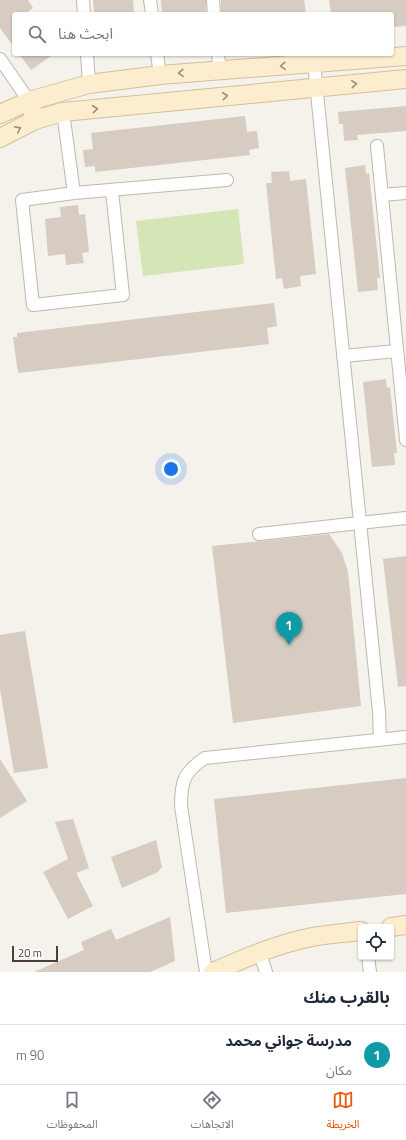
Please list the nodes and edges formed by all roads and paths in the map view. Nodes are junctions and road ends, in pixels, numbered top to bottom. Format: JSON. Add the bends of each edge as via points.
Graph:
{"nodes":[{"id":1,"x":83,"y":0,"type":"edge"},
{"id":2,"x":150,"y":0,"type":"edge"},
{"id":3,"x":213,"y":0,"type":"edge"},
{"id":4,"x":84,"y":12,"type":"edge"},
{"id":5,"x":152,"y":12,"type":"edge"},
{"id":6,"x":214,"y":12,"type":"edge"},
{"id":7,"x":87,"y":56,"type":"edge"},
{"id":8,"x":157,"y":56,"type":"edge"},
{"id":9,"x":406,"y":56,"type":"edge"},
{"id":10,"x":0,"y":59,"type":"edge"},
{"id":11,"x":219,"y":62,"type":"edge"},
{"id":12,"x":314,"y":63,"type":"junction"},
{"id":13,"x":160,"y":75,"type":"junction"},
{"id":14,"x":406,"y":79,"type":"edge"},
{"id":15,"x":89,"y":84,"type":"junction"},
{"id":16,"x":316,"y":87,"type":"junction"},
{"id":17,"x":29,"y":101,"type":"junction"},
{"id":18,"x":63,"y":112,"type":"junction"},
{"id":19,"x":0,"y":114,"type":"edge"},
{"id":20,"x":36,"y":120,"type":"junction"},
{"id":21,"x":0,"y":138,"type":"edge"},
{"id":22,"x":377,"y":146,"type":"dead end"},
{"id":23,"x":227,"y":180,"type":"dead end"},
{"id":24,"x":112,"y":191,"type":"junction"},
{"id":25,"x":406,"y":193,"type":"edge"},
{"id":26,"x":74,"y":194,"type":"junction"},
{"id":27,"x":382,"y":195,"type":"junction"},
{"id":28,"x":397,"y":351,"type":"junction"},
{"id":29,"x":343,"y":356,"type":"junction"},
{"id":30,"x":406,"y":440,"type":"edge"},
{"id":31,"x":406,"y":518,"type":"edge"},
{"id":32,"x":360,"y":522,"type":"junction"},
{"id":33,"x":259,"y":534,"type":"dead end"},
{"id":34,"x":406,"y":737,"type":"edge"},
{"id":35,"x":380,"y":740,"type":"junction"},
{"id":36,"x":406,"y":925,"type":"edge"},
{"id":37,"x":394,"y":927,"type":"edge"},
{"id":38,"x":358,"y":931,"type":"edge"},
{"id":39,"x":259,"y":952,"type":"junction"},
{"id":40,"x":368,"y":960,"type":"edge"},
{"id":41,"x":206,"y":972,"type":"edge"},
{"id":42,"x":213,"y":972,"type":"edge"},
{"id":43,"x":266,"y":972,"type":"edge"},
{"id":44,"x":370,"y":972,"type":"edge"}],
"edges":[{"from":1,"to":4,"type":"street"},
{"from":2,"to":5,"type":"street"},
{"from":3,"to":6,"type":"street"},
{"from":7,"to":15,"type":"street"},
{"from":8,"to":13,"type":"street"},
{"from":9,"to":12,"type":"street"},
{"from":10,"to":17,"type":"street"},
{"from":12,"to":11,"type":"street","one_way":true},
{"from":11,"to":13,"type":"street","one_way":true},
{"from":12,"to":16,"type":"street"},
{"from":13,"to":15,"type":"street"},
{"from":16,"to":14,"type":"street","one_way":true},
{"from":15,"to":17,"type":"street"},
{"from":18,"to":16,"type":"street","one_way":true},
{"from":16,"to":29,"type":"street"},
{"from":17,"to":19,"type":"street"},
{"from":17,"to":20,"type":"street"},
{"from":18,"to":20,"type":"street"},
{"from":18,"to":26,"type":"street"},
{"from":21,"to":20,"type":"street","one_way":true},
{"from":22,"to":27,"type":"street"},
{"from":23,"to":24,"type":"street"},
{"from":24,"to":26,"type":"street"},
{"from":24,"to":26,"type":"street","via":[[123,295],[33,305],[22,200]]},
{"from":25,"to":27,"type":"street"},
{"from":27,"to":28,"type":"street"},
{"from":28,"to":29,"type":"street"},
{"from":28,"to":30,"type":"street"},
{"from":29,"to":32,"type":"street"},
{"from":31,"to":32,"type":"street"},
{"from":32,"to":33,"type":"street"},
{"from":32,"to":35,"type":"street"},
{"from":34,"to":35,"type":"street"},
{"from":35,"to":41,"type":"street","via":[[205,758],[190,768],[183,781],[181,806]]},
{"from":36,"to":37,"type":"street"},
{"from":38,"to":39,"type":"street","via":[[312,937]]},
{"from":39,"to":42,"type":"street"},
{"from":39,"to":43,"type":"street"},
{"from":40,"to":44,"type":"street"}]}
